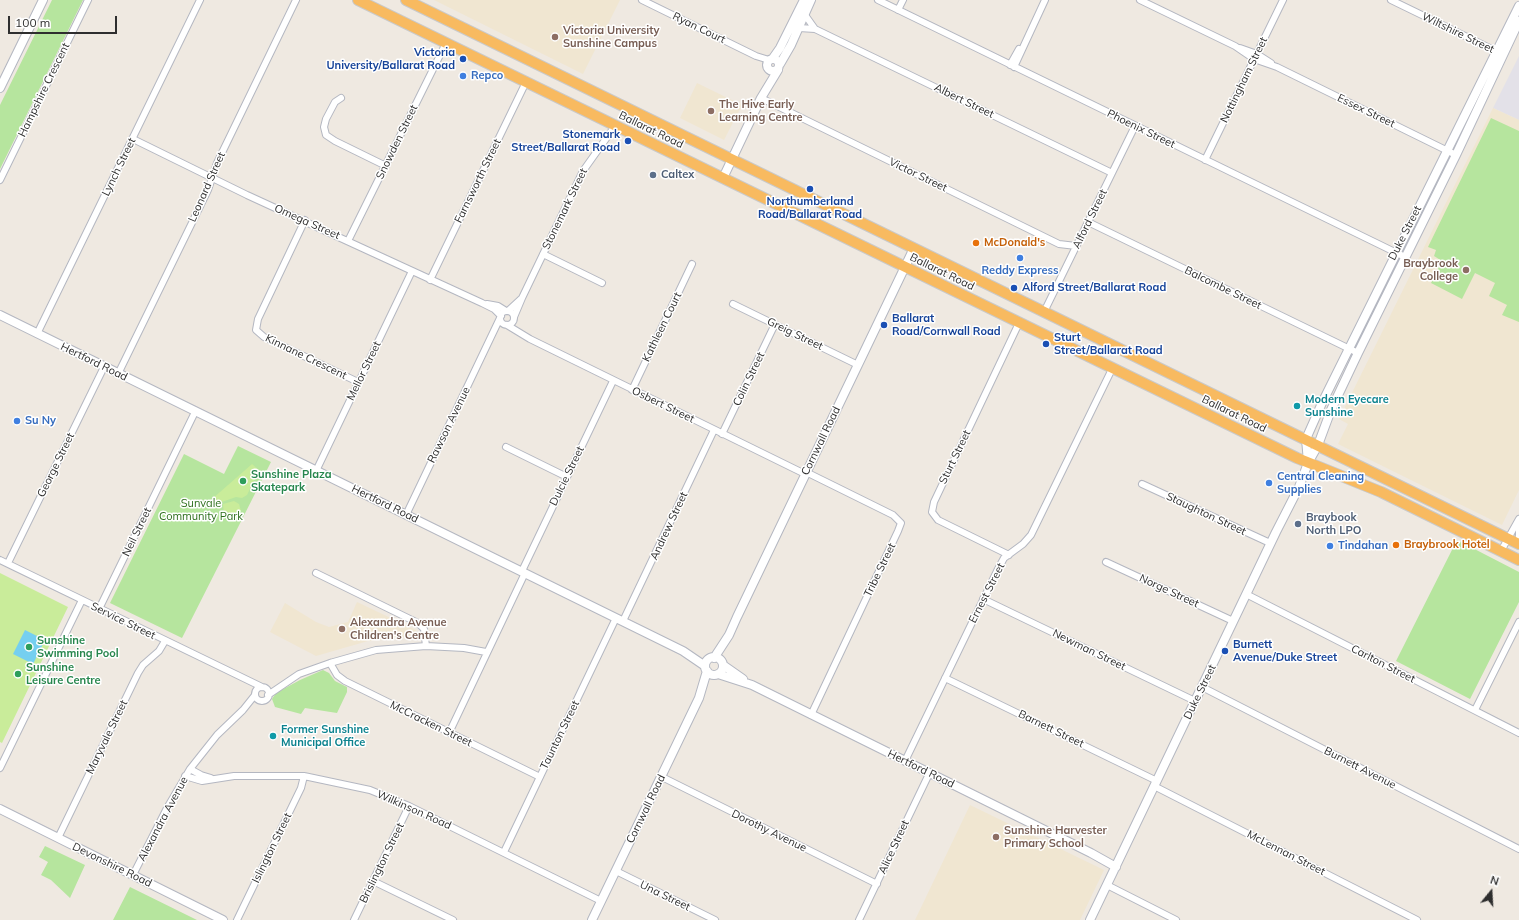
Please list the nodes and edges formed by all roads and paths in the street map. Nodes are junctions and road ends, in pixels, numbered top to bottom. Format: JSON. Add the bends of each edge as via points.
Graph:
{"nodes":[{"id":1,"x":43,"y":0,"type":"edge"},
{"id":2,"x":88,"y":0,"type":"edge"},
{"id":3,"x":200,"y":0,"type":"edge"},
{"id":4,"x":296,"y":0,"type":"edge"},
{"id":5,"x":358,"y":0,"type":"edge"},
{"id":6,"x":406,"y":0,"type":"edge"},
{"id":7,"x":642,"y":0,"type":"edge"},
{"id":8,"x":804,"y":0,"type":"edge"},
{"id":9,"x":811,"y":0,"type":"edge"},
{"id":10,"x":878,"y":0,"type":"edge"},
{"id":11,"x":902,"y":0,"type":"edge"},
{"id":12,"x":1045,"y":0,"type":"edge"},
{"id":13,"x":1140,"y":0,"type":"edge"},
{"id":14,"x":1283,"y":0,"type":"edge"},
{"id":15,"x":1391,"y":0,"type":"edge"},
{"id":16,"x":1519,"y":6,"type":"edge"},
{"id":17,"x":898,"y":10,"type":"junction"},
{"id":18,"x":805,"y":15,"type":"junction"},
{"id":19,"x":1519,"y":21,"type":"edge"},
{"id":20,"x":799,"y":28,"type":"junction"},
{"id":21,"x":815,"y":28,"type":"junction"},
{"id":22,"x":446,"y":42,"type":"junction"},
{"id":23,"x":1500,"y":53,"type":"junction"},
{"id":24,"x":1256,"y":57,"type":"junction"},
{"id":25,"x":769,"y":62,"type":"junction"},
{"id":26,"x":1012,"y":66,"type":"junction"},
{"id":27,"x":779,"y":67,"type":"junction"},
{"id":28,"x":3,"y":75,"type":"edge"},
{"id":29,"x":526,"y":82,"type":"junction"},
{"id":30,"x":0,"y":88,"type":"edge"},
{"id":31,"x":341,"y":98,"type":"dead end"},
{"id":32,"x":761,"y":98,"type":"junction"},
{"id":33,"x":615,"y":126,"type":"junction"},
{"id":34,"x":1135,"y":126,"type":"junction"},
{"id":35,"x":133,"y":139,"type":"junction"},
{"id":36,"x":1448,"y":151,"type":"junction"},
{"id":37,"x":1456,"y":155,"type":"junction"},
{"id":38,"x":731,"y":160,"type":"junction"},
{"id":39,"x":1205,"y":160,"type":"junction"},
{"id":40,"x":386,"y":166,"type":"junction"},
{"id":41,"x":1112,"y":173,"type":"junction"},
{"id":42,"x":212,"y":178,"type":"junction"},
{"id":43,"x":722,"y":178,"type":"junction"},
{"id":44,"x":0,"y":180,"type":"edge"},
{"id":45,"x":305,"y":220,"type":"junction"},
{"id":46,"x":1088,"y":222,"type":"junction"},
{"id":47,"x":348,"y":241,"type":"junction"},
{"id":48,"x":1076,"y":246,"type":"junction"},
{"id":49,"x":914,"y":248,"type":"junction"},
{"id":50,"x":1395,"y":253,"type":"junction"},
{"id":51,"x":543,"y":254,"type":"junction"},
{"id":52,"x":1405,"y":257,"type":"junction"},
{"id":53,"x":692,"y":264,"type":"dead end"},
{"id":54,"x":905,"y":268,"type":"junction"},
{"id":55,"x":412,"y":271,"type":"junction"},
{"id":56,"x":430,"y":280,"type":"junction"},
{"id":57,"x":602,"y":283,"type":"dead end"},
{"id":58,"x":522,"y":298,"type":"junction"},
{"id":59,"x":482,"y":303,"type":"junction"},
{"id":60,"x":733,"y":304,"type":"dead end"},
{"id":61,"x":507,"y":311,"type":"junction"},
{"id":62,"x":1044,"y":312,"type":"junction"},
{"id":63,"x":0,"y":315,"type":"edge"},
{"id":64,"x":500,"y":317,"type":"junction"},
{"id":65,"x":514,"y":319,"type":"junction"},
{"id":66,"x":1019,"y":323,"type":"junction"},
{"id":67,"x":775,"y":324,"type":"junction"},
{"id":68,"x":506,"y":325,"type":"junction"},
{"id":69,"x":38,"y":334,"type":"junction"},
{"id":70,"x":523,"y":335,"type":"junction"},
{"id":71,"x":492,"y":336,"type":"junction"},
{"id":72,"x":1349,"y":349,"type":"junction"},
{"id":73,"x":1358,"y":353,"type":"junction"},
{"id":74,"x":858,"y":365,"type":"junction"},
{"id":75,"x":104,"y":367,"type":"junction"},
{"id":76,"x":1112,"y":368,"type":"junction"},
{"id":77,"x":118,"y":374,"type":"junction"},
{"id":78,"x":613,"y":381,"type":"junction"},
{"id":79,"x":358,"y":382,"type":"junction"},
{"id":80,"x":632,"y":390,"type":"junction"},
{"id":81,"x":196,"y":412,"type":"junction"},
{"id":82,"x":714,"y":430,"type":"junction"},
{"id":83,"x":722,"y":434,"type":"junction"},
{"id":84,"x":1306,"y":439,"type":"junction"},
{"id":85,"x":1318,"y":445,"type":"junction"},
{"id":86,"x":506,"y":447,"type":"dead end"},
{"id":87,"x":1308,"y":463,"type":"junction"},
{"id":88,"x":316,"y":471,"type":"junction"},
{"id":89,"x":805,"y":473,"type":"junction"},
{"id":90,"x":567,"y":477,"type":"junction"},
{"id":91,"x":1142,"y":484,"type":"dead end"},
{"id":92,"x":406,"y":515,"type":"junction"},
{"id":93,"x":1519,"y":519,"type":"edge"},
{"id":94,"x":1519,"y":524,"type":"edge"},
{"id":95,"x":1508,"y":538,"type":"junction"},
{"id":96,"x":1519,"y":540,"type":"edge"},
{"id":97,"x":1270,"y":543,"type":"junction"},
{"id":98,"x":1519,"y":544,"type":"edge"},
{"id":99,"x":1501,"y":550,"type":"junction"},
{"id":100,"x":1009,"y":555,"type":"junction"},
{"id":101,"x":0,"y":560,"type":"edge"},
{"id":102,"x":1519,"y":560,"type":"edge"},
{"id":103,"x":1106,"y":562,"type":"dead end"},
{"id":104,"x":8,"y":563,"type":"junction"},
{"id":105,"x":316,"y":572,"type":"dead end"},
{"id":106,"x":524,"y":572,"type":"junction"},
{"id":107,"x":1246,"y":594,"type":"junction"},
{"id":108,"x":983,"y":599,"type":"junction"},
{"id":109,"x":82,"y":600,"type":"junction"},
{"id":110,"x":99,"y":609,"type":"junction"},
{"id":111,"x":620,"y":619,"type":"junction"},
{"id":112,"x":1233,"y":621,"type":"junction"},
{"id":113,"x":1519,"y":622,"type":"edge"},
{"id":114,"x":165,"y":641,"type":"junction"},
{"id":115,"x":426,"y":646,"type":"junction"},
{"id":116,"x":683,"y":651,"type":"junction"},
{"id":117,"x":486,"y":652,"type":"junction"},
{"id":118,"x":717,"y":661,"type":"junction"},
{"id":119,"x":330,"y":663,"type":"junction"},
{"id":120,"x":711,"y":672,"type":"junction"},
{"id":121,"x":945,"y":678,"type":"junction"},
{"id":122,"x":247,"y":681,"type":"junction"},
{"id":123,"x":283,"y":684,"type":"junction"},
{"id":124,"x":752,"y":685,"type":"junction"},
{"id":125,"x":1202,"y":687,"type":"junction"},
{"id":126,"x":263,"y":688,"type":"junction"},
{"id":127,"x":255,"y":694,"type":"junction"},
{"id":128,"x":268,"y":695,"type":"junction"},
{"id":129,"x":260,"y":701,"type":"junction"},
{"id":130,"x":1195,"y":701,"type":"junction"},
{"id":131,"x":243,"y":710,"type":"junction"},
{"id":132,"x":1475,"y":710,"type":"junction"},
{"id":133,"x":811,"y":715,"type":"junction"},
{"id":134,"x":449,"y":733,"type":"junction"},
{"id":135,"x":1519,"y":733,"type":"edge"},
{"id":136,"x":905,"y":761,"type":"junction"},
{"id":137,"x":0,"y":768,"type":"edge"},
{"id":138,"x":190,"y":769,"type":"junction"},
{"id":139,"x":929,"y":774,"type":"junction"},
{"id":140,"x":185,"y":776,"type":"junction"},
{"id":141,"x":304,"y":776,"type":"junction"},
{"id":142,"x":540,"y":776,"type":"junction"},
{"id":143,"x":662,"y":777,"type":"junction"},
{"id":144,"x":213,"y":778,"type":"junction"},
{"id":145,"x":1156,"y":784,"type":"junction"},
{"id":146,"x":409,"y":806,"type":"junction"},
{"id":147,"x":0,"y":810,"type":"edge"},
{"id":148,"x":58,"y":838,"type":"junction"},
{"id":149,"x":1519,"y":849,"type":"edge"},
{"id":150,"x":504,"y":852,"type":"junction"},
{"id":151,"x":1117,"y":864,"type":"junction"},
{"id":152,"x":616,"y":871,"type":"junction"},
{"id":153,"x":133,"y":876,"type":"junction"},
{"id":154,"x":373,"y":881,"type":"junction"},
{"id":155,"x":877,"y":884,"type":"junction"},
{"id":156,"x":1107,"y":885,"type":"junction"},
{"id":157,"x":602,"y":901,"type":"junction"},
{"id":158,"x":223,"y":920,"type":"edge"},
{"id":159,"x":237,"y":920,"type":"edge"},
{"id":160,"x":354,"y":920,"type":"edge"},
{"id":161,"x":453,"y":920,"type":"edge"},
{"id":162,"x":592,"y":920,"type":"edge"},
{"id":163,"x":715,"y":920,"type":"edge"},
{"id":164,"x":860,"y":920,"type":"edge"},
{"id":165,"x":1090,"y":920,"type":"edge"},
{"id":166,"x":1176,"y":920,"type":"edge"},
{"id":167,"x":1417,"y":920,"type":"edge"}],
"edges":[{"from":1,"to":28,"type":"street"},
{"from":2,"to":44,"type":"street","name":"Hampshire Crescent"},
{"from":3,"to":35,"type":"street","name":"Lynch Street"},
{"from":4,"to":42,"type":"street","name":"Leonard Street"},
{"from":5,"to":22,"type":"highway","name":"Ballarat Road"},
{"from":6,"to":38,"type":"highway","name":"Ballarat Road"},
{"from":7,"to":25,"type":"street","name":"Ryan Court"},
{"from":8,"to":25,"type":"street","via":[[780,48]]},
{"from":9,"to":18,"type":"street"},
{"from":10,"to":17,"type":"street","name":"Phoenix Street"},
{"from":11,"to":17,"type":"street"},
{"from":12,"to":26,"type":"street"},
{"from":13,"to":24,"type":"street","name":"Essex Street"},
{"from":14,"to":24,"type":"street","name":"Nottingham Street"},
{"from":15,"to":23,"type":"street","name":"Wiltshire Street"},
{"from":16,"to":23,"type":"street","name":"Duke Street"},
{"from":17,"to":26,"type":"street","name":"Phoenix Street"},
{"from":18,"to":20,"type":"street"},
{"from":18,"to":21,"type":"street","name":"Albert Street"},
{"from":19,"to":23,"type":"street","name":"Duke Street"},
{"from":20,"to":21,"type":"street","name":"Albert Street"},
{"from":20,"to":27,"type":"street"},
{"from":21,"to":41,"type":"street","name":"Albert Street"},
{"from":22,"to":29,"type":"highway","name":"Ballarat Road"},
{"from":22,"to":40,"type":"street","name":"Snowden Street"},
{"from":23,"to":36,"type":"street","name":"Duke Street"},
{"from":23,"to":37,"type":"street","name":"Duke Street"},
{"from":24,"to":36,"type":"street","name":"Essex Street"},
{"from":24,"to":39,"type":"street","name":"Nottingham Street"},
{"from":25,"to":27,"type":"street","via":[[777,59]]},
{"from":25,"to":32,"type":"street"},
{"from":26,"to":34,"type":"street","name":"Phoenix Street"},
{"from":27,"to":32,"type":"street"},
{"from":28,"to":30,"type":"street"},
{"from":29,"to":33,"type":"highway","name":"Ballarat Road"},
{"from":29,"to":56,"type":"street","name":"Farnsworth Street"},
{"from":31,"to":40,"type":"street","via":[[335,102],[326,119],[326,135]]},
{"from":32,"to":38,"type":"street"},
{"from":32,"to":48,"type":"street","name":"Victor Street","via":[[1059,244]]},
{"from":33,"to":43,"type":"highway","name":"Ballarat Road"},
{"from":33,"to":51,"type":"street","name":"Stonemark Street","via":[[583,171]]},
{"from":34,"to":39,"type":"street","name":"Phoenix Street"},
{"from":34,"to":41,"type":"street","name":"Alford Street"},
{"from":35,"to":42,"type":"street","name":"Omega Street"},
{"from":35,"to":69,"type":"street","name":"Lynch Street"},
{"from":36,"to":37,"type":"street","name":"Essex Street"},
{"from":36,"to":50,"type":"street","name":"Duke Street"},
{"from":37,"to":52,"type":"street","name":"Duke Street"},
{"from":38,"to":43,"type":"street"},
{"from":38,"to":49,"type":"highway","name":"Ballarat Road"},
{"from":39,"to":50,"type":"street","name":"Phoenix Street"},
{"from":40,"to":47,"type":"street","name":"Snowden Street"},
{"from":41,"to":46,"type":"street","name":"Alford Street"},
{"from":42,"to":45,"type":"street","name":"Omega Street"},
{"from":42,"to":77,"type":"street","name":"Leonard Street"},
{"from":43,"to":54,"type":"highway","name":"Ballarat Road"},
{"from":45,"to":47,"type":"street","name":"Omega Street"},
{"from":45,"to":79,"type":"street","name":"Kinnane Crescent","via":[[258,319],[256,330],[264,337]]},
{"from":46,"to":48,"type":"street","name":"Alford Street"},
{"from":46,"to":72,"type":"street","name":"Balcombe Street"},
{"from":47,"to":55,"type":"street","name":"Omega Street"},
{"from":48,"to":62,"type":"street","name":"Alford Street"},
{"from":49,"to":54,"type":"street","name":"Cornwall Road"},
{"from":49,"to":62,"type":"highway","name":"Ballarat Road"},
{"from":50,"to":52,"type":"street","name":"Phoenix Street"},
{"from":50,"to":72,"type":"street","name":"Duke Street"},
{"from":51,"to":57,"type":"street"},
{"from":51,"to":58,"type":"street","name":"Stonemark Street"},
{"from":52,"to":73,"type":"street","name":"Duke Street"},
{"from":53,"to":80,"type":"street","name":"Kathleen Court"},
{"from":54,"to":66,"type":"highway","name":"Ballarat Road"},
{"from":54,"to":74,"type":"street","name":"Cornwall Road"},
{"from":55,"to":56,"type":"street","name":"Omega Street"},
{"from":55,"to":79,"type":"street","name":"Mellor Street"},
{"from":56,"to":59,"type":"street","name":"Omega Street"},
{"from":58,"to":61,"type":"street","name":"Stonemark Street"},
{"from":58,"to":65,"type":"street","name":"Stonemark Street"},
{"from":59,"to":61,"type":"street","name":"Omega Street","via":[[498,306]]},
{"from":59,"to":64,"type":"street","name":"Omega Street"},
{"from":60,"to":67,"type":"street","name":"Greig Street"},
{"from":61,"to":64,"type":"street","name":"Stonemark Street"},
{"from":61,"to":65,"type":"street","name":"Omega Street","via":[[512,313]]},
{"from":62,"to":84,"type":"highway","name":"Ballarat Road"},
{"from":63,"to":69,"type":"street","name":"Hertford Road"},
{"from":64,"to":68,"type":"street","name":"Omega Street"},
{"from":64,"to":71,"type":"street","name":"Rawson Avenue"},
{"from":65,"to":68,"type":"street","name":"Rawson Avenue"},
{"from":65,"to":70,"type":"street"},
{"from":66,"to":76,"type":"highway","name":"Ballarat Road"},
{"from":66,"to":100,"type":"street","name":"Sturt Street","via":[[934,502],[932,512],[938,520]]},
{"from":67,"to":74,"type":"street","name":"Greig Street"},
{"from":67,"to":83,"type":"street","name":"Colin Street"},
{"from":68,"to":70,"type":"street","name":"Osbert Street"},
{"from":68,"to":71,"type":"street","name":"Rawson Avenue"},
{"from":69,"to":75,"type":"street","name":"Hertford Road"},
{"from":70,"to":78,"type":"street","name":"Osbert Street"},
{"from":71,"to":92,"type":"street","name":"Rawson Avenue"},
{"from":72,"to":73,"type":"street","name":"Balcombe Street"},
{"from":72,"to":84,"type":"street","name":"Duke Street"},
{"from":73,"to":85,"type":"street","name":"Duke Street","via":[[1331,410]]},
{"from":74,"to":89,"type":"street","name":"Cornwall Road"},
{"from":75,"to":77,"type":"street","name":"Hertford Road"},
{"from":75,"to":104,"type":"street","name":"George Street"},
{"from":76,"to":87,"type":"highway","name":"Ballarat Road"},
{"from":76,"to":100,"type":"street","name":"Ernest Street","via":[[1031,535]]},
{"from":77,"to":81,"type":"street","name":"Hertford Road"},
{"from":78,"to":80,"type":"street","name":"Osbert Street"},
{"from":78,"to":90,"type":"street","name":"Dulcie Street"},
{"from":79,"to":88,"type":"street","name":"Mellor Street"},
{"from":80,"to":82,"type":"street","name":"Osbert Street"},
{"from":81,"to":88,"type":"street","name":"Hertford Road"},
{"from":81,"to":110,"type":"street","name":"Neil Street"},
{"from":82,"to":83,"type":"street","name":"Osbert Street"},
{"from":82,"to":111,"type":"street","name":"Andrew Street"},
{"from":83,"to":89,"type":"street","name":"Osbert Street"},
{"from":84,"to":85,"type":"highway","name":"Ballarat Road"},
{"from":84,"to":87,"type":"street","name":"Duke Street"},
{"from":85,"to":87,"type":"street","name":"Duke Street"},
{"from":85,"to":95,"type":"highway","name":"Ballarat Road"},
{"from":86,"to":90,"type":"street"},
{"from":87,"to":97,"type":"street","name":"Duke Street","via":[[1299,487]]},
{"from":87,"to":99,"type":"highway","name":"Ballarat Road","via":[[1381,492]]},
{"from":88,"to":92,"type":"street","name":"Hertford Road"},
{"from":89,"to":118,"type":"street","name":"Cornwall Road"},
{"from":89,"to":133,"type":"street","name":"Tribe Street","via":[[893,515],[901,523]]},
{"from":90,"to":106,"type":"street","name":"Dulcie Street"},
{"from":91,"to":97,"type":"street","name":"Staughton Street"},
{"from":92,"to":106,"type":"street","name":"Hertford Road"},
{"from":93,"to":95,"type":"street"},
{"from":94,"to":96,"type":"street"},
{"from":95,"to":98,"type":"highway","name":"Ballarat Road"},
{"from":95,"to":99,"type":"street"},
{"from":97,"to":107,"type":"street","name":"Duke Street"},
{"from":99,"to":102,"type":"highway","name":"Ballarat Road"},
{"from":100,"to":108,"type":"street","name":"Ernest Street","via":[[1001,562]]},
{"from":101,"to":104,"type":"street","name":"Service Street"},
{"from":103,"to":112,"type":"street","name":"Norge Street"},
{"from":104,"to":109,"type":"street","name":"Service Street"},
{"from":105,"to":115,"type":"street","via":[[418,623],[424,629]]},
{"from":106,"to":111,"type":"street","name":"Hertford Road"},
{"from":106,"to":117,"type":"street","name":"Dulcie Street"},
{"from":107,"to":112,"type":"street","name":"Duke Street"},
{"from":107,"to":132,"type":"street","name":"Carlton Street"},
{"from":108,"to":121,"type":"street","name":"Ernest Street"},
{"from":108,"to":130,"type":"street","name":"Newman Street"},
{"from":109,"to":110,"type":"street","name":"Service Street"},
{"from":109,"to":137,"type":"street"},
{"from":110,"to":114,"type":"street","name":"Service Street"},
{"from":111,"to":116,"type":"street","name":"Hertford Road"},
{"from":111,"to":142,"type":"street","name":"Taunton Street"},
{"from":112,"to":125,"type":"street","name":"Duke Street"},
{"from":113,"to":132,"type":"street"},
{"from":114,"to":122,"type":"street","name":"Service Street"},
{"from":114,"to":148,"type":"street","name":"Maryvale Street","via":[[138,673]]},
{"from":115,"to":117,"type":"street"},
{"from":115,"to":119,"type":"street","via":[[376,650]]},
{"from":116,"to":118,"type":"street","name":"Hertford Road"},
{"from":116,"to":120,"type":"street","name":"Hertford Road"},
{"from":117,"to":134,"type":"street","name":"Dulcie Street"},
{"from":118,"to":120,"type":"street","via":[[707,662]]},
{"from":118,"to":120,"type":"street","via":[[722,670]]},
{"from":118,"to":124,"type":"street","name":"Hertford Road"},
{"from":119,"to":123,"type":"street","via":[[299,674]]},
{"from":119,"to":134,"type":"street","name":"McCracken Street","via":[[345,682]]},
{"from":120,"to":124,"type":"street","name":"Hertford Road"},
{"from":120,"to":143,"type":"street","name":"Cornwall Road"},
{"from":121,"to":136,"type":"street","name":"Ernest Street"},
{"from":121,"to":145,"type":"street","name":"Barnett Street"},
{"from":122,"to":126,"type":"street","name":"Service Street"},
{"from":122,"to":127,"type":"street","name":"Service Street"},
{"from":123,"to":126,"type":"street"},
{"from":123,"to":128,"type":"street"},
{"from":124,"to":133,"type":"street","name":"Hertford Road"},
{"from":125,"to":130,"type":"street","name":"Duke Street"},
{"from":125,"to":149,"type":"street","name":"Burnett Avenue"},
{"from":126,"to":127,"type":"street","via":[[257,688]]},
{"from":126,"to":128,"type":"street"},
{"from":127,"to":129,"type":"street"},
{"from":127,"to":131,"type":"street","name":"Alexandra Avenue"},
{"from":128,"to":129,"type":"street","via":[[266,700]]},
{"from":129,"to":131,"type":"street","name":"Alexandra Avenue"},
{"from":130,"to":145,"type":"street","name":"Duke Street"},
{"from":131,"to":138,"type":"street","name":"Alexandra Avenue","via":[[217,735]]},
{"from":132,"to":135,"type":"street","name":"Carlton Street"},
{"from":133,"to":136,"type":"street","name":"Hertford Road"},
{"from":134,"to":142,"type":"street","name":"McCracken Street"},
{"from":136,"to":139,"type":"street","name":"Hertford Road"},
{"from":138,"to":140,"type":"street","name":"Alexandra Avenue"},
{"from":138,"to":144,"type":"street","name":"Wilkinson Road","via":[[201,776]]},
{"from":139,"to":151,"type":"street","name":"Hertford Road"},
{"from":139,"to":155,"type":"street","name":"Alice Street"},
{"from":140,"to":144,"type":"street","name":"Wilkinson Road","via":[[202,781]]},
{"from":140,"to":153,"type":"street","name":"Alexandra Avenue"},
{"from":141,"to":144,"type":"street","name":"Wilkinson Road","via":[[255,775]]},
{"from":141,"to":146,"type":"street","name":"Wilkinson Road","via":[[350,785]]},
{"from":141,"to":159,"type":"street","name":"Islington Street","via":[[301,788]]},
{"from":142,"to":150,"type":"street","name":"Taunton Street"},
{"from":143,"to":152,"type":"street","name":"Cornwall Road"},
{"from":143,"to":155,"type":"street","name":"Dorothy Avenue"},
{"from":145,"to":151,"type":"street","name":"Duke Street"},
{"from":145,"to":167,"type":"street","name":"McLennan Street"},
{"from":146,"to":150,"type":"street","name":"Wilkinson Road"},
{"from":146,"to":154,"type":"street","name":"Brislington Street"},
{"from":147,"to":148,"type":"street","name":"Devonshire Road"},
{"from":148,"to":153,"type":"street","name":"Devonshire Road"},
{"from":150,"to":157,"type":"street","name":"Wilkinson Road"},
{"from":151,"to":156,"type":"street","name":"Duke Street"},
{"from":152,"to":157,"type":"street","name":"Cornwall Road"},
{"from":152,"to":163,"type":"street","name":"Una Street"},
{"from":153,"to":158,"type":"street","name":"Devonshire Road"},
{"from":154,"to":160,"type":"street","name":"Brislington Street"},
{"from":154,"to":161,"type":"street"},
{"from":155,"to":164,"type":"street","name":"Alice Street"},
{"from":156,"to":165,"type":"street","name":"Duke Street"},
{"from":156,"to":166,"type":"street"},
{"from":157,"to":162,"type":"street","name":"Cornwall Road"}]}
